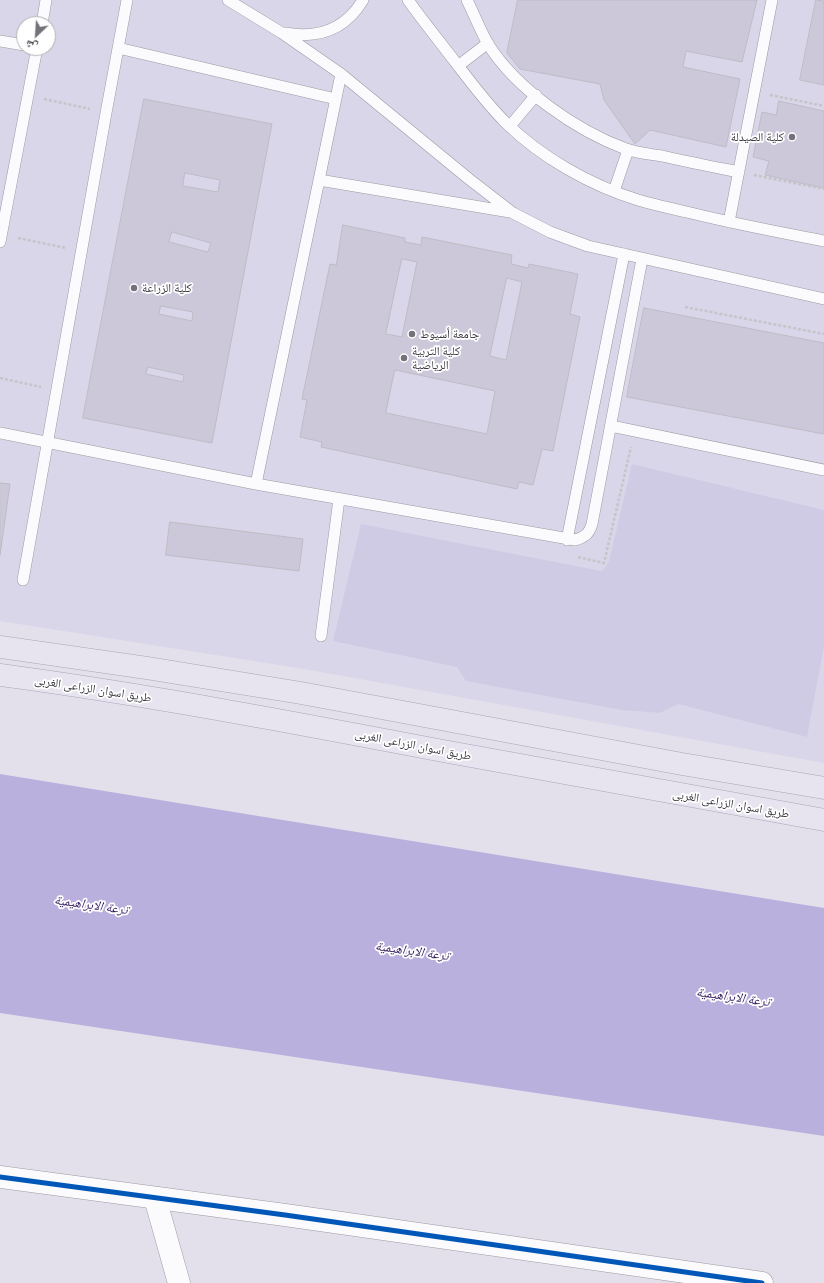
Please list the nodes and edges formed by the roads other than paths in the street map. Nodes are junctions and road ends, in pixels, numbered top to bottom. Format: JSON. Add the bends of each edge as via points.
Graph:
{"nodes":[{"id":1,"x":46,"y":0,"type":"edge"},
{"id":2,"x":128,"y":0,"type":"edge"},
{"id":3,"x":228,"y":0,"type":"edge"},
{"id":4,"x":243,"y":0,"type":"edge"},
{"id":5,"x":363,"y":0,"type":"edge"},
{"id":6,"x":408,"y":0,"type":"edge"},
{"id":7,"x":467,"y":0,"type":"edge"},
{"id":8,"x":772,"y":0,"type":"edge"},
{"id":9,"x":248,"y":12,"type":"junction"},
{"id":10,"x":43,"y":16,"type":"edge"},
{"id":11,"x":282,"y":33,"type":"junction"},
{"id":12,"x":0,"y":41,"type":"edge"},
{"id":13,"x":488,"y":43,"type":"junction"},
{"id":14,"x":16,"y":44,"type":"edge"},
{"id":15,"x":118,"y":48,"type":"junction"},
{"id":16,"x":35,"y":56,"type":"edge"},
{"id":17,"x":458,"y":66,"type":"junction"},
{"id":18,"x":341,"y":74,"type":"junction"},
{"id":19,"x":536,"y":96,"type":"junction"},
{"id":20,"x":336,"y":100,"type":"junction"},
{"id":21,"x":510,"y":126,"type":"junction"},
{"id":22,"x":628,"y":150,"type":"junction"},
{"id":23,"x":739,"y":172,"type":"junction"},
{"id":24,"x":319,"y":180,"type":"junction"},
{"id":25,"x":614,"y":191,"type":"junction"},
{"id":26,"x":513,"y":213,"type":"junction"},
{"id":27,"x":729,"y":222,"type":"junction"},
{"id":28,"x":1,"y":238,"type":"edge"},
{"id":29,"x":824,"y":241,"type":"edge"},
{"id":30,"x":624,"y":254,"type":"junction"},
{"id":31,"x":642,"y":259,"type":"junction"},
{"id":32,"x":824,"y":299,"type":"edge"},
{"id":33,"x":611,"y":426,"type":"junction"},
{"id":34,"x":0,"y":433,"type":"edge"},
{"id":35,"x":48,"y":443,"type":"junction"},
{"id":36,"x":824,"y":470,"type":"edge"},
{"id":37,"x":256,"y":484,"type":"junction"},
{"id":38,"x":340,"y":499,"type":"junction"},
{"id":39,"x":567,"y":540,"type":"junction"},
{"id":40,"x":23,"y":580,"type":"dead end"},
{"id":41,"x":321,"y":636,"type":"dead end"},
{"id":42,"x":0,"y":647,"type":"edge"},
{"id":43,"x":0,"y":676,"type":"edge"},
{"id":44,"x":824,"y":788,"type":"edge"},
{"id":45,"x":824,"y":820,"type":"edge"},
{"id":46,"x":0,"y":1177,"type":"edge"},
{"id":47,"x":155,"y":1198,"type":"junction"},
{"id":48,"x":731,"y":1281,"type":"edge"},
{"id":49,"x":179,"y":1283,"type":"edge"},
{"id":50,"x":762,"y":1283,"type":"edge"}],
"edges":[{"from":1,"to":10,"type":"lane"},
{"from":2,"to":15,"type":"lane"},
{"from":3,"to":9,"type":"lane"},
{"from":4,"to":9,"type":"lane"},
{"from":5,"to":11,"type":"lane","via":[[349,18],[325,32],[311,35]]},
{"from":6,"to":17,"type":"lane"},
{"from":7,"to":13,"type":"lane"},
{"from":8,"to":23,"type":"lane"},
{"from":9,"to":11,"type":"lane"},
{"from":11,"to":18,"type":"lane"},
{"from":12,"to":14,"type":"lane"},
{"from":13,"to":17,"type":"lane"},
{"from":13,"to":19,"type":"lane","via":[[518,80]]},
{"from":15,"to":20,"type":"lane"},
{"from":15,"to":35,"type":"lane"},
{"from":16,"to":28,"type":"lane"},
{"from":17,"to":21,"type":"lane"},
{"from":18,"to":20,"type":"lane"},
{"from":18,"to":26,"type":"lane"},
{"from":19,"to":21,"type":"lane"},
{"from":19,"to":22,"type":"lane","via":[[580,127]]},
{"from":20,"to":24,"type":"lane"},
{"from":21,"to":25,"type":"lane","via":[[530,144],[557,162]]},
{"from":22,"to":23,"type":"lane"},
{"from":22,"to":25,"type":"lane"},
{"from":23,"to":27,"type":"lane"},
{"from":24,"to":26,"type":"lane"},
{"from":24,"to":37,"type":"lane"},
{"from":25,"to":27,"type":"lane","via":[[638,200]]},
{"from":26,"to":30,"type":"lane","via":[[550,232],[588,246]]},
{"from":27,"to":29,"type":"lane"},
{"from":30,"to":31,"type":"lane"},
{"from":30,"to":39,"type":"lane"},
{"from":31,"to":32,"type":"lane"},
{"from":31,"to":33,"type":"lane"},
{"from":33,"to":36,"type":"lane"},
{"from":33,"to":39,"type":"lane","via":[[589,532],[583,538]]},
{"from":34,"to":35,"type":"lane"},
{"from":35,"to":37,"type":"lane"},
{"from":35,"to":40,"type":"lane"},
{"from":37,"to":38,"type":"lane"},
{"from":38,"to":39,"type":"lane"},
{"from":38,"to":41,"type":"lane"},
{"from":42,"to":44,"type":"main road","via":[[301,693],[674,763]]},
{"from":43,"to":45,"type":"main road","name":"طريق اسوان الزراعى الغربى","via":[[295,722]]},
{"from":46,"to":47,"type":"street"},
{"from":47,"to":48,"type":"street"},
{"from":47,"to":49,"type":"street"},
{"from":48,"to":50,"type":"street"}]}
